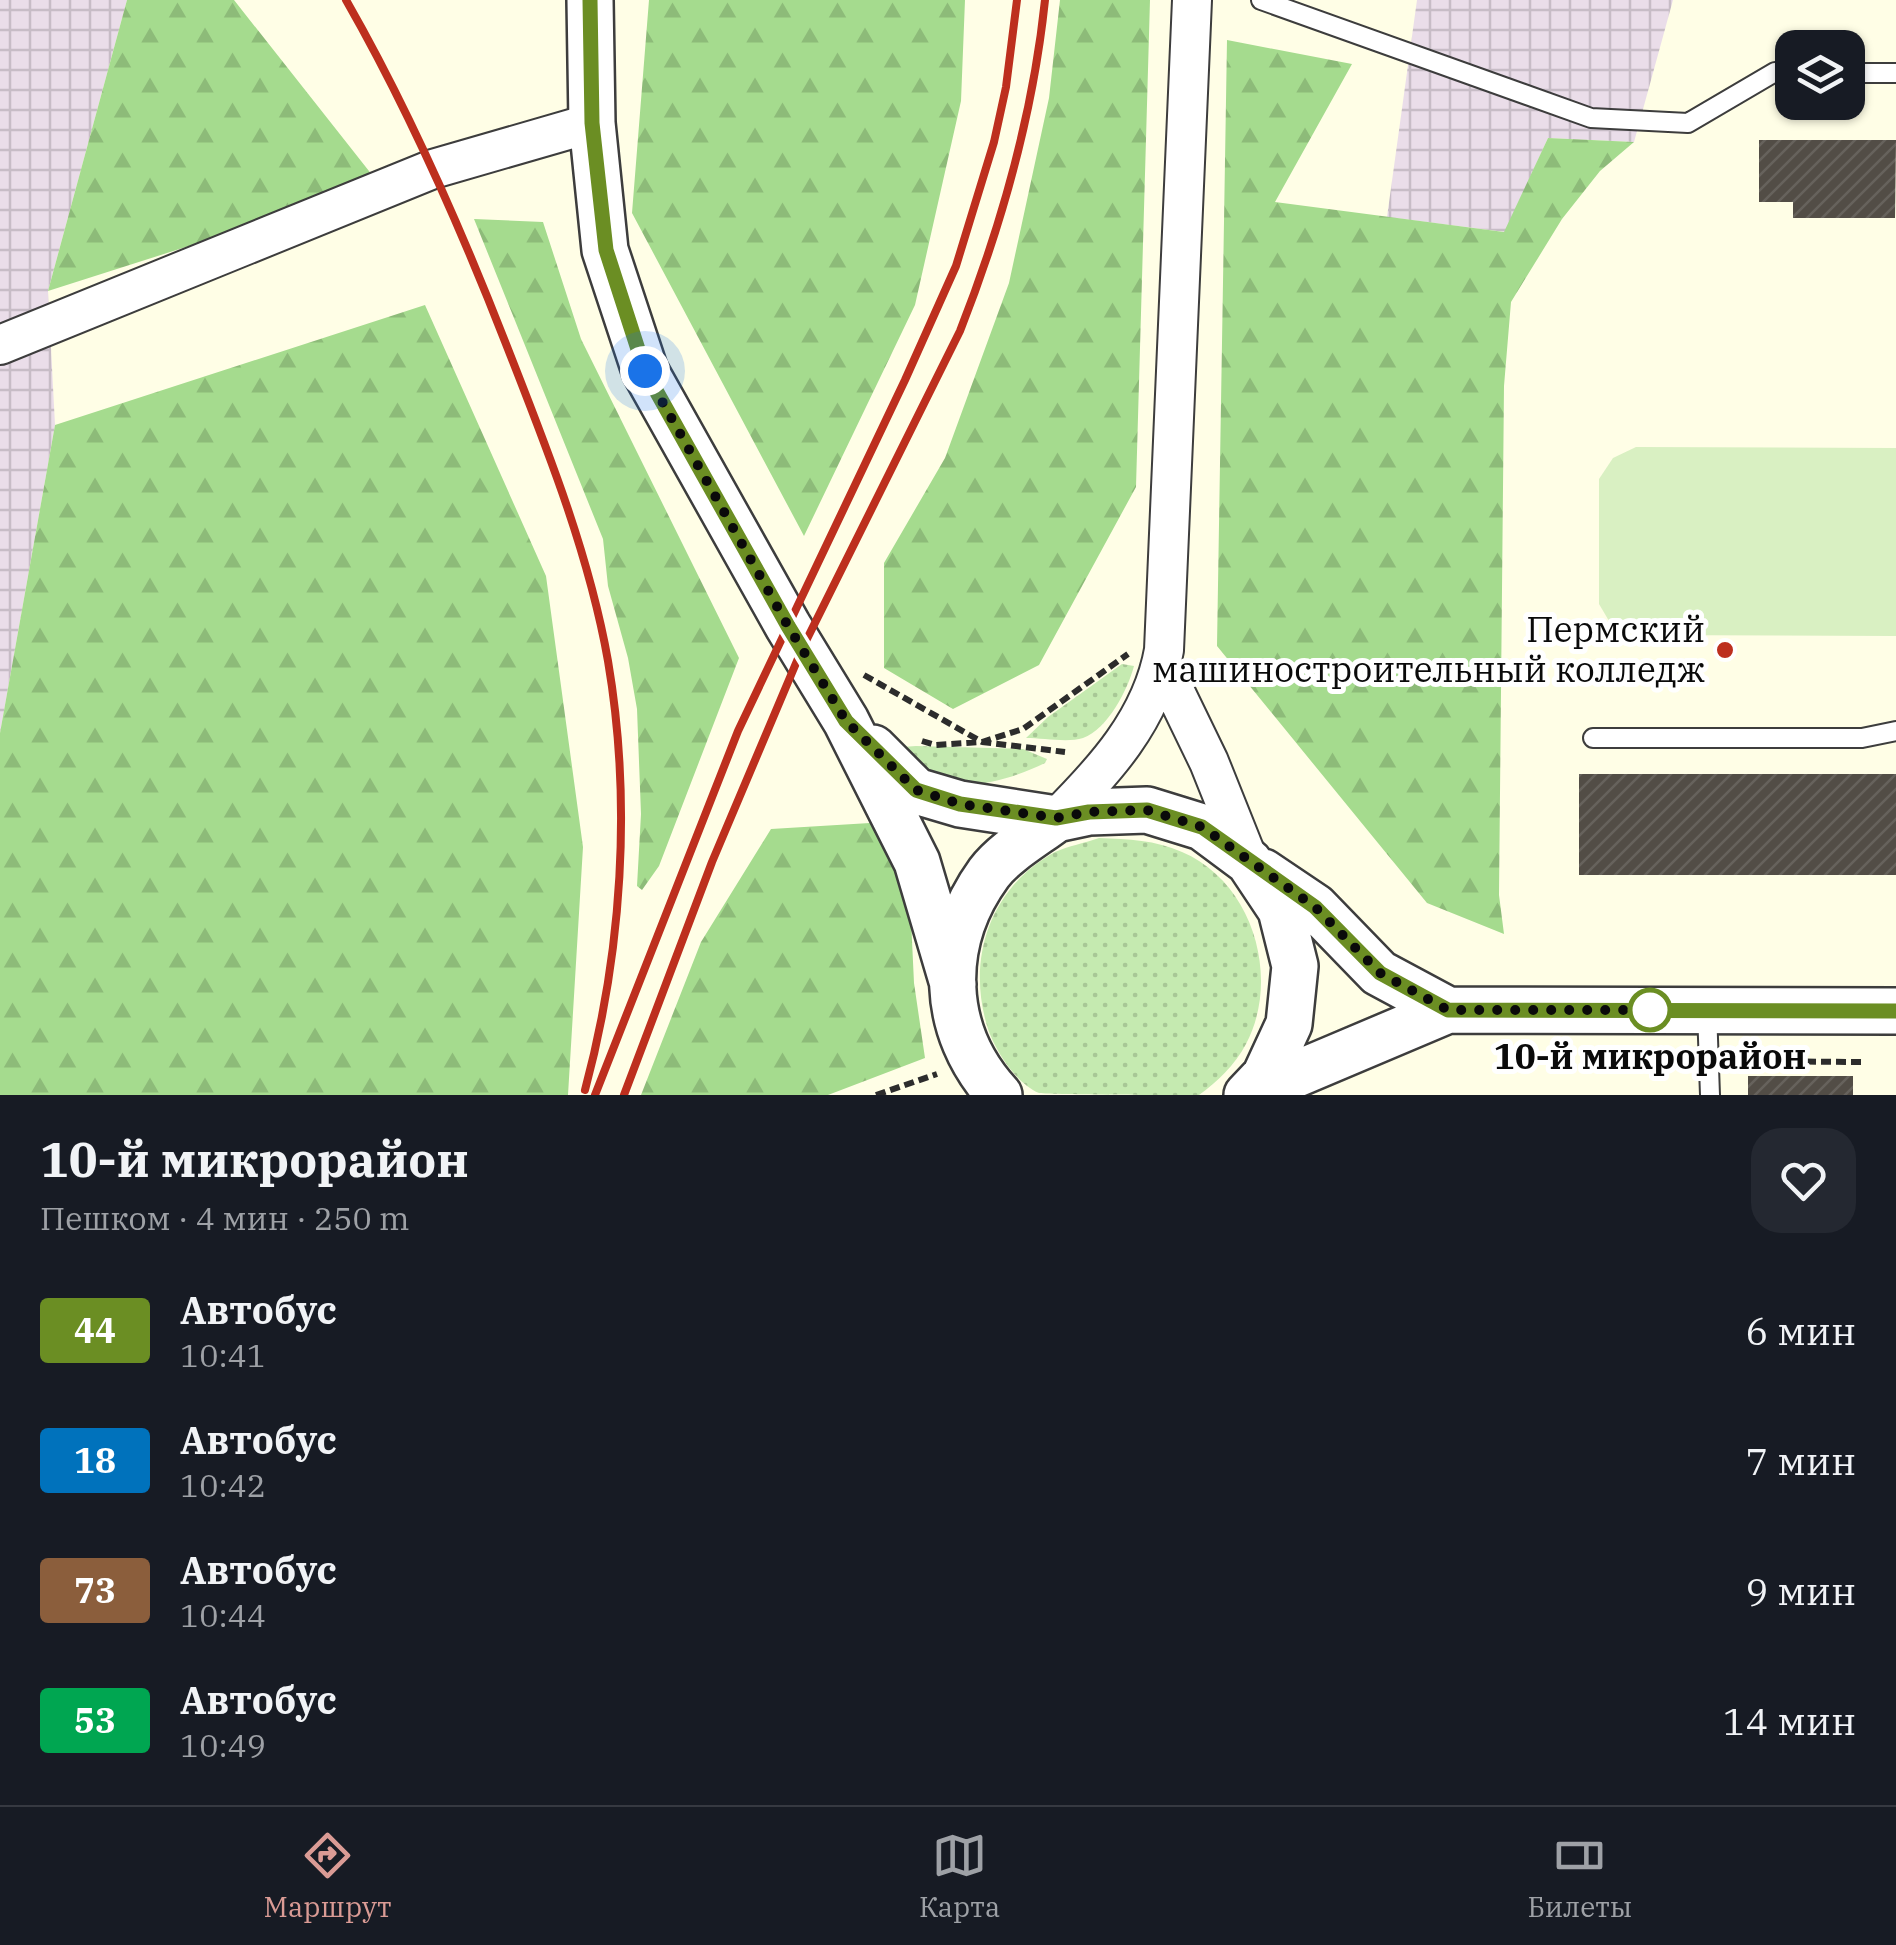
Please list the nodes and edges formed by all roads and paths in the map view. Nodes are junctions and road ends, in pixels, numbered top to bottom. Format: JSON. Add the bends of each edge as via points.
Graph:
{"nodes":[{"id":1,"x":590,"y":0,"type":"edge"},
{"id":2,"x":1192,"y":0,"type":"edge"},
{"id":3,"x":1261,"y":0,"type":"edge"},
{"id":4,"x":1775,"y":73,"type":"edge"},
{"id":5,"x":1865,"y":73,"type":"edge"},
{"id":6,"x":1896,"y":73,"type":"edge"},
{"id":7,"x":592,"y":123,"type":"junction"},
{"id":8,"x":0,"y":345,"type":"edge"},
{"id":9,"x":1147,"y":658,"type":"junction"},
{"id":10,"x":862,"y":674,"type":"dead end"},
{"id":11,"x":846,"y":721,"type":"junction"},
{"id":12,"x":1896,"y":731,"type":"edge"},
{"id":13,"x":1594,"y":738,"type":"dead end"},
{"id":14,"x":920,"y":740,"type":"dead end"},
{"id":15,"x":982,"y":742,"type":"junction"},
{"id":16,"x":1065,"y":752,"type":"dead end"},
{"id":17,"x":1056,"y":818,"type":"junction"},
{"id":18,"x":1248,"y":862,"type":"junction"},
{"id":19,"x":952,"y":984,"type":"junction"},
{"id":20,"x":1707,"y":1009,"type":"junction"},
{"id":21,"x":1448,"y":1010,"type":"junction"},
{"id":22,"x":1896,"y":1010,"type":"edge"},
{"id":23,"x":1740,"y":1061,"type":"dead end"},
{"id":24,"x":1861,"y":1062,"type":"dead end"},
{"id":25,"x":989,"y":1084,"type":"edge"},
{"id":26,"x":876,"y":1095,"type":"edge"},
{"id":27,"x":1247,"y":1095,"type":"edge"},
{"id":28,"x":1710,"y":1095,"type":"edge"}],
"edges":[{"from":1,"to":7,"type":"street"},
{"from":2,"to":9,"type":"street","via":[[1168,628]]},
{"from":3,"to":4,"type":"lane","via":[[1591,118],[1688,122]]},
{"from":5,"to":6,"type":"lane"},
{"from":7,"to":8,"type":"street","via":[[433,169]]},
{"from":7,"to":11,"type":"street","via":[[606,250],[645,371]]},
{"from":9,"to":15,"type":"path","via":[[1023,730]]},
{"from":9,"to":17,"type":"street","via":[[1136,723],[1108,767]]},
{"from":9,"to":18,"type":"street","via":[[1209,762]]},
{"from":10,"to":15,"type":"path"},
{"from":11,"to":17,"type":"street","via":[[916,790],[960,804]]},
{"from":11,"to":19,"type":"street","via":[[917,862]]},
{"from":12,"to":13,"type":"lane","via":[[1862,738]]},
{"from":14,"to":15,"type":"path"},
{"from":15,"to":16,"type":"path"},
{"from":17,"to":18,"type":"street","via":[[1147,810],[1202,827]]},
{"from":17,"to":19,"type":"street","via":[[991,870],[962,919]]},
{"from":18,"to":21,"type":"street","via":[[1315,907],[1380,973]]},
{"from":18,"to":27,"type":"street","via":[[1280,910],[1295,966],[1290,1024],[1265,1076]]},
{"from":19,"to":25,"type":"street","via":[[957,1024]]},
{"from":20,"to":21,"type":"street"},
{"from":20,"to":22,"type":"street"},
{"from":20,"to":28,"type":"lane"},
{"from":21,"to":27,"type":"street"},
{"from":23,"to":24,"type":"path"},
{"from":25,"to":26,"type":"path","via":[[939,1074]]}]}
